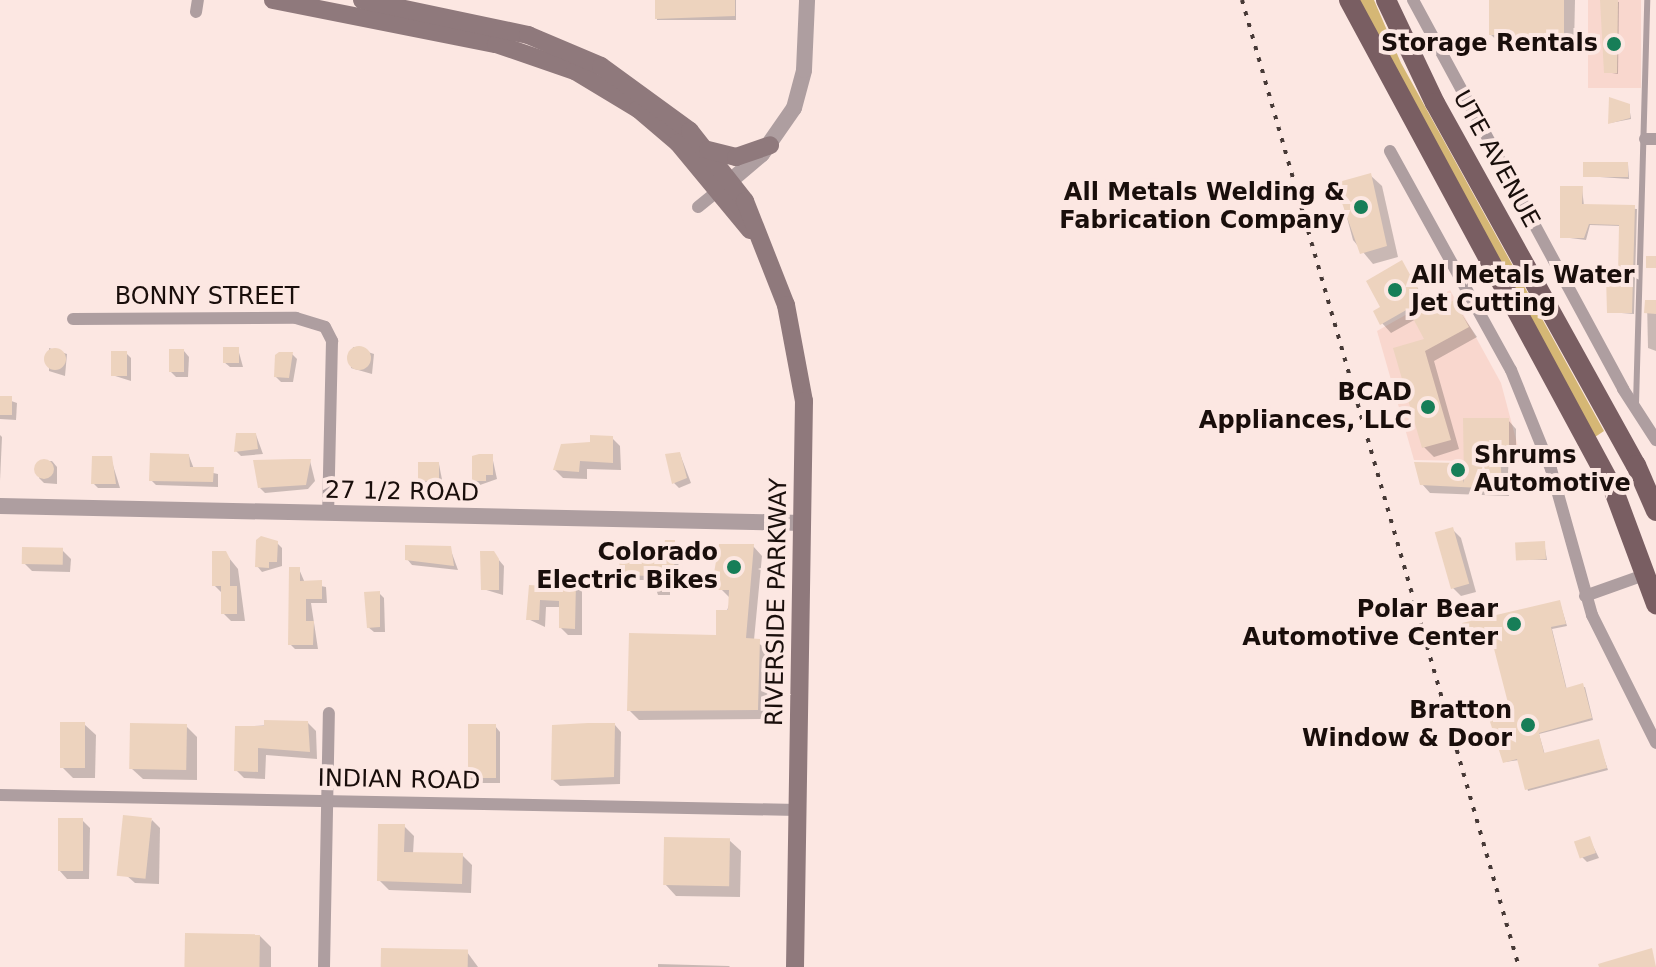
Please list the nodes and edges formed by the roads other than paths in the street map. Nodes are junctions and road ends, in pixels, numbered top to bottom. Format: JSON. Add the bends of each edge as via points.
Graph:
{"nodes":[{"id":1,"x":273,"y":0,"type":"edge"},
{"id":2,"x":362,"y":0,"type":"edge"},
{"id":3,"x":807,"y":0,"type":"edge"},
{"id":4,"x":1349,"y":0,"type":"edge"},
{"id":5,"x":1386,"y":0,"type":"edge"},
{"id":6,"x":1413,"y":0,"type":"edge"},
{"id":7,"x":1647,"y":0,"type":"edge"},
{"id":8,"x":1650,"y":139,"type":"edge"},
{"id":9,"x":770,"y":145,"type":"junction"},
{"id":10,"x":706,"y":149,"type":"junction"},
{"id":11,"x":1390,"y":151,"type":"dead end"},
{"id":12,"x":726,"y":185,"type":"junction"},
{"id":13,"x":698,"y":207,"type":"dead end"},
{"id":14,"x":73,"y":319,"type":"dead end"},
{"id":15,"x":1636,"y":411,"type":"junction"},
{"id":16,"x":1656,"y":440,"type":"edge"},
{"id":17,"x":0,"y":506,"type":"edge"},
{"id":18,"x":1656,"y":511,"type":"edge"},
{"id":19,"x":328,"y":514,"type":"junction"},
{"id":20,"x":803,"y":523,"type":"junction"},
{"id":21,"x":1652,"y":572,"type":"edge"},
{"id":22,"x":1585,"y":596,"type":"junction"},
{"id":23,"x":1656,"y":604,"type":"edge"},
{"id":24,"x":329,"y":713,"type":"dead end"},
{"id":25,"x":1656,"y":743,"type":"edge"},
{"id":26,"x":0,"y":795,"type":"edge"},
{"id":27,"x":327,"y":801,"type":"junction"},
{"id":28,"x":798,"y":810,"type":"junction"},
{"id":29,"x":324,"y":967,"type":"edge"},
{"id":30,"x":795,"y":967,"type":"edge"}],
"edges":[{"from":1,"to":12,"type":"main road","name":"RIVERSIDE PARKWAY","via":[[496,44],[550,60],[638,109]]},
{"from":2,"to":10,"type":"main road","name":"RIVERSIDE PARKWAY","via":[[556,44],[648,95]]},
{"from":3,"to":9,"type":"street","via":[[800,89],[786,125]]},
{"from":4,"to":21,"type":"main road","via":[[1614,491]]},
{"from":5,"to":18,"type":"main road","name":"UTE AVENUE","via":[[1435,103],[1629,452]]},
{"from":6,"to":15,"type":"street"},
{"from":7,"to":8,"type":"lane"},
{"from":8,"to":15,"type":"lane"},
{"from":9,"to":10,"type":"main road","via":[[736,157]]},
{"from":9,"to":12,"type":"street"},
{"from":10,"to":12,"type":"main road","name":"RIVERSIDE PARKWAY"},
{"from":11,"to":22,"type":"street","via":[[1511,370],[1551,469]]},
{"from":12,"to":13,"type":"street"},
{"from":12,"to":20,"type":"main road","name":"RIVERSIDE PARKWAY","via":[[762,245],[786,305],[800,369]]},
{"from":14,"to":19,"type":"street","name":"BONNY STREET","via":[[296,318],[325,327],[332,341]]},
{"from":15,"to":16,"type":"street"},
{"from":17,"to":19,"type":"street","name":"27 1/2 ROAD"},
{"from":19,"to":20,"type":"street","name":"27 1/2 ROAD"},
{"from":20,"to":28,"type":"main road","name":"RIVERSIDE PARKWAY"},
{"from":21,"to":22,"type":"street"},
{"from":21,"to":23,"type":"main road"},
{"from":22,"to":25,"type":"street"},
{"from":24,"to":27,"type":"street"},
{"from":26,"to":27,"type":"street","name":"INDIAN ROAD"},
{"from":27,"to":28,"type":"street","name":"INDIAN ROAD"},
{"from":27,"to":29,"type":"street"},
{"from":28,"to":30,"type":"main road","name":"RIVERSIDE PARKWAY"}]}
